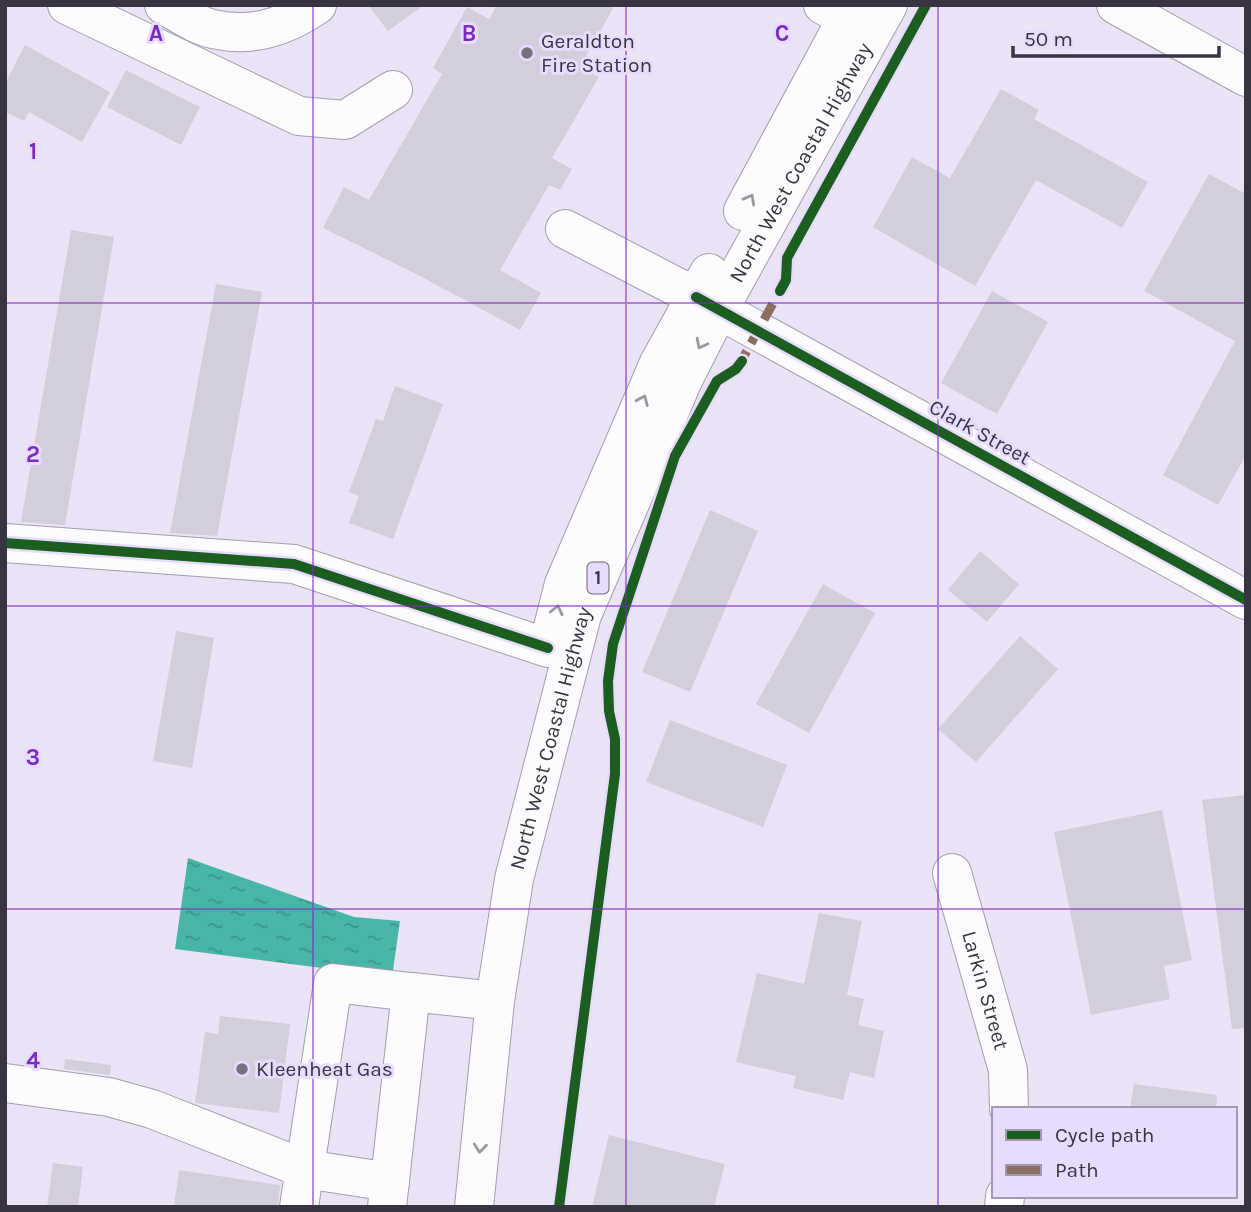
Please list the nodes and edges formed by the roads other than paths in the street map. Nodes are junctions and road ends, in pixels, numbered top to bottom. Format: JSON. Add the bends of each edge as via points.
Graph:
{"nodes":[{"id":1,"x":67,"y":5,"type":"edge"},
{"id":2,"x":164,"y":5,"type":"edge"},
{"id":3,"x":317,"y":5,"type":"edge"},
{"id":4,"x":888,"y":5,"type":"edge"},
{"id":5,"x":1116,"y":5,"type":"edge"},
{"id":6,"x":841,"y":10,"type":"edge"},
{"id":7,"x":1246,"y":77,"type":"edge"},
{"id":8,"x":393,"y":90,"type":"dead end"},
{"id":9,"x":565,"y":229,"type":"dead end"},
{"id":10,"x":707,"y":303,"type":"junction"},
{"id":11,"x":5,"y":543,"type":"edge"},
{"id":12,"x":1246,"y":600,"type":"edge"},
{"id":13,"x":548,"y":648,"type":"junction"},
{"id":14,"x":952,"y":873,"type":"dead end"},
{"id":15,"x":411,"y":992,"type":"junction"},
{"id":16,"x":484,"y":1000,"type":"junction"},
{"id":17,"x":5,"y":1083,"type":"edge"},
{"id":18,"x":1009,"y":1107,"type":"edge"},
{"id":19,"x":305,"y":1169,"type":"junction"},
{"id":20,"x":389,"y":1195,"type":"edge"},
{"id":21,"x":299,"y":1207,"type":"edge"},
{"id":22,"x":447,"y":1207,"type":"edge"},
{"id":23,"x":474,"y":1207,"type":"edge"}],
"edges":[{"from":1,"to":8,"type":"main road","via":[[299,116],[345,120]]},
{"from":2,"to":3,"type":"main road","via":[[211,29],[244,33],[271,29]]},
{"from":4,"to":10,"type":"main road","name":"North West Coastal Highway","number":"1"},
{"from":5,"to":7,"type":"main road"},
{"from":10,"to":6,"type":"main road","name":"North West Coastal Highway","number":"1","one_way":true,"via":[[804,101]]},
{"from":9,"to":10,"type":"main road","name":"Clark Street"},
{"from":10,"to":12,"type":"main road","name":"Clark Street"},
{"from":13,"to":10,"type":"main road","name":"North West Coastal Highway","number":"1","one_way":true,"via":[[564,584],[659,363]]},
{"from":10,"to":16,"type":"main road","name":"North West Coastal Highway","number":"1","one_way":true,"via":[[683,380],[582,615]]},
{"from":11,"to":13,"type":"main road","via":[[294,564]]},
{"from":13,"to":16,"type":"main road","name":"North West Coastal Highway","number":"1","via":[[486,910]]},
{"from":14,"to":18,"type":"main road","name":"Larkin Street","via":[[1008,1070]]},
{"from":15,"to":16,"type":"main road"},
{"from":15,"to":19,"type":"main road","via":[[332,983]]},
{"from":15,"to":20,"type":"main road"},
{"from":16,"to":22,"type":"main road","name":"North West Coastal Highway","number":"1"},
{"from":16,"to":23,"type":"main road","name":"North West Coastal Highway","number":"1","one_way":true},
{"from":17,"to":19,"type":"main road","via":[[109,1097],[152,1109]]},
{"from":19,"to":20,"type":"main road"},
{"from":19,"to":21,"type":"main road"}]}
